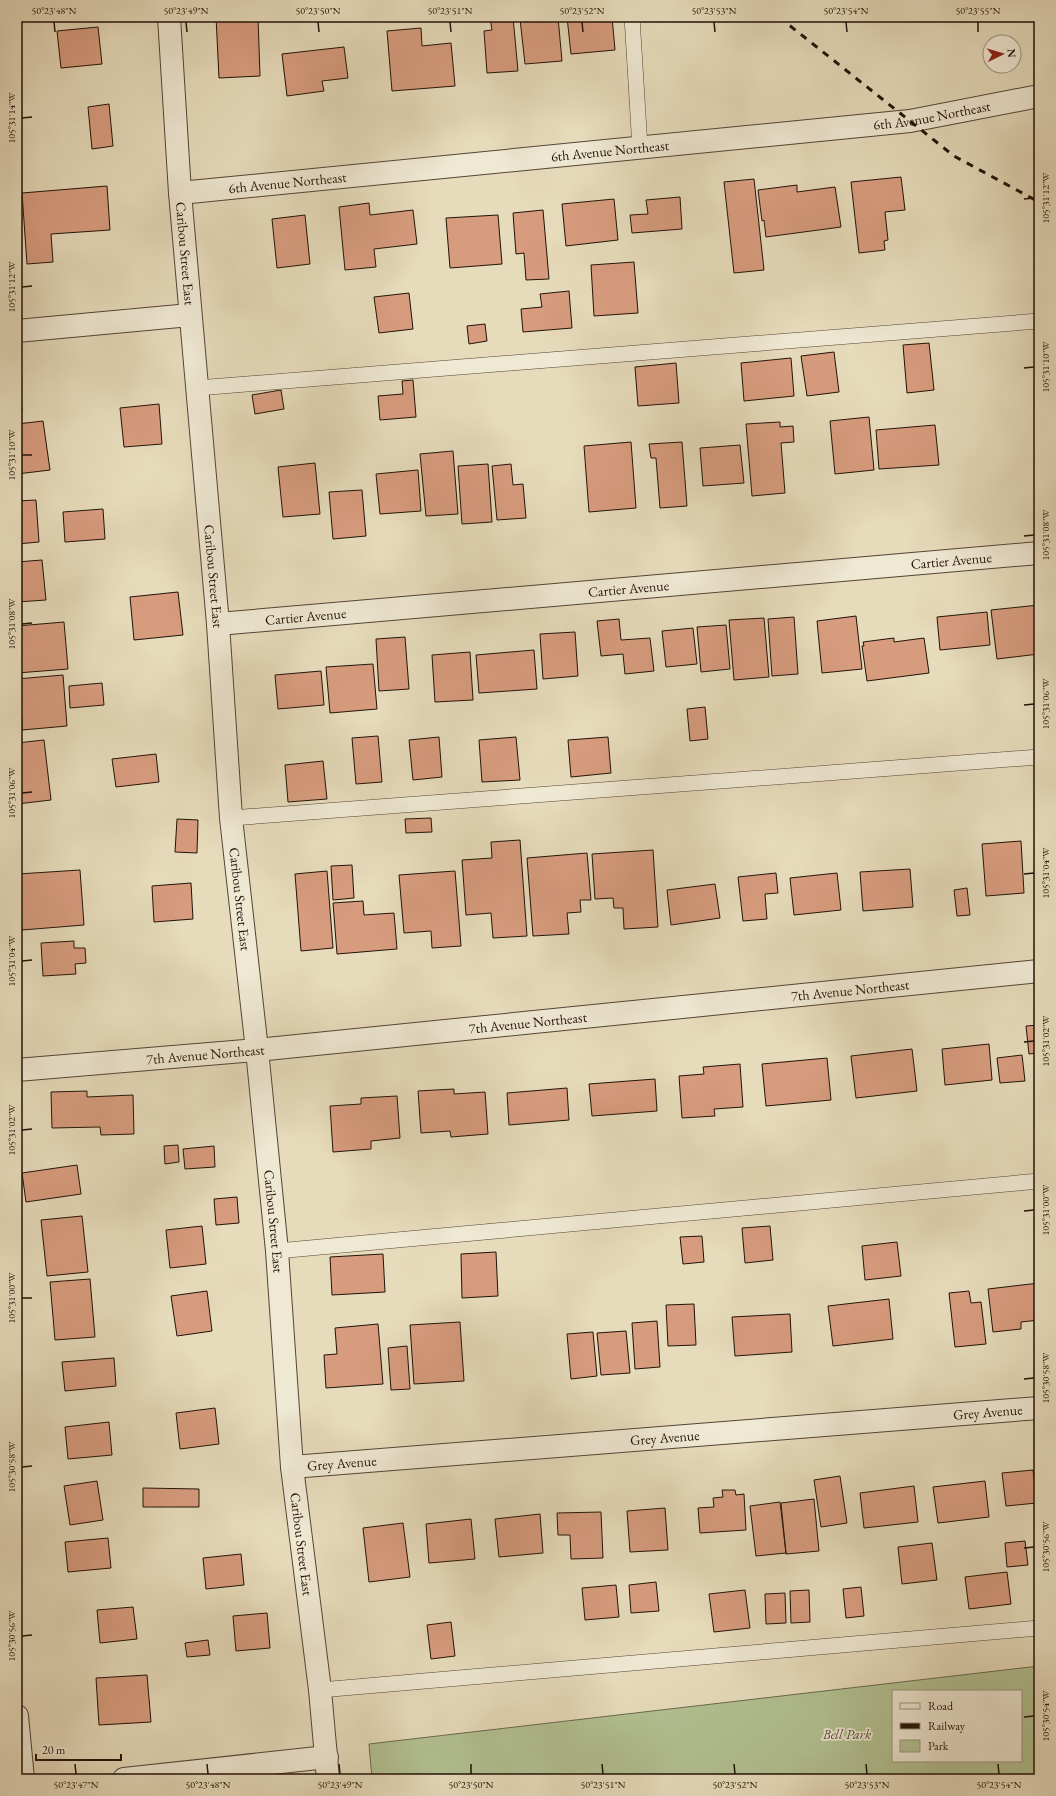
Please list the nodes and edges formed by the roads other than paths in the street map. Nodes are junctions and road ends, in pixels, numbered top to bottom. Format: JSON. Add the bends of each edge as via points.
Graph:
{"nodes":[{"id":1,"x":169,"y":17,"type":"edge"},
{"id":2,"x":632,"y":17,"type":"edge"},
{"id":3,"x":1039,"y":96,"type":"edge"},
{"id":4,"x":640,"y":148,"type":"junction"},
{"id":5,"x":180,"y":193,"type":"junction"},
{"id":6,"x":190,"y":315,"type":"junction"},
{"id":7,"x":1039,"y":322,"type":"edge"},
{"id":8,"x":17,"y":331,"type":"edge"},
{"id":9,"x":197,"y":388,"type":"junction"},
{"id":10,"x":1039,"y":553,"type":"edge"},
{"id":11,"x":218,"y":624,"type":"junction"},
{"id":12,"x":1039,"y":757,"type":"edge"},
{"id":13,"x":231,"y":818,"type":"junction"},
{"id":14,"x":1039,"y":971,"type":"edge"},
{"id":15,"x":257,"y":1050,"type":"junction"},
{"id":16,"x":17,"y":1070,"type":"edge"},
{"id":17,"x":1039,"y":1181,"type":"edge"},
{"id":18,"x":277,"y":1251,"type":"junction"},
{"id":19,"x":1039,"y":1408,"type":"edge"},
{"id":20,"x":292,"y":1467,"type":"junction"},
{"id":21,"x":1039,"y":1628,"type":"edge"},
{"id":22,"x":320,"y":1690,"type":"junction"},
{"id":23,"x":17,"y":1716,"type":"edge"},
{"id":24,"x":326,"y":1757,"type":"junction"},
{"id":25,"x":23,"y":1779,"type":"edge"},
{"id":26,"x":124,"y":1779,"type":"edge"},
{"id":27,"x":328,"y":1779,"type":"edge"}],
"edges":[{"from":1,"to":5,"type":"street","name":"Caribou Street East"},
{"from":2,"to":4,"type":"lane"},
{"from":3,"to":4,"type":"street","name":"6th Avenue Northeast","via":[[910,121]]},
{"from":4,"to":5,"type":"street","name":"6th Avenue Northeast"},
{"from":5,"to":6,"type":"street","name":"Caribou Street East"},
{"from":6,"to":8,"type":"street"},
{"from":6,"to":9,"type":"street","name":"Caribou Street East"},
{"from":7,"to":9,"type":"lane"},
{"from":9,"to":11,"type":"street","name":"Caribou Street East"},
{"from":10,"to":11,"type":"street","name":"Cartier Avenue"},
{"from":11,"to":13,"type":"street","name":"Caribou Street East"},
{"from":12,"to":13,"type":"lane"},
{"from":13,"to":15,"type":"street","name":"Caribou Street East"},
{"from":14,"to":15,"type":"street","name":"7th Avenue Northeast"},
{"from":15,"to":16,"type":"street","name":"7th Avenue Northeast"},
{"from":15,"to":18,"type":"street","name":"Caribou Street East"},
{"from":17,"to":18,"type":"lane"},
{"from":18,"to":20,"type":"street","name":"Caribou Street East"},
{"from":19,"to":20,"type":"street","name":"Grey Avenue"},
{"from":20,"to":22,"type":"street","name":"Caribou Street East"},
{"from":21,"to":22,"type":"lane"},
{"from":22,"to":24,"type":"street","name":"Caribou Street East"},
{"from":23,"to":25,"type":"street"},
{"from":24,"to":26,"type":"street"},
{"from":24,"to":27,"type":"street","name":"Caribou Street East"}]}
